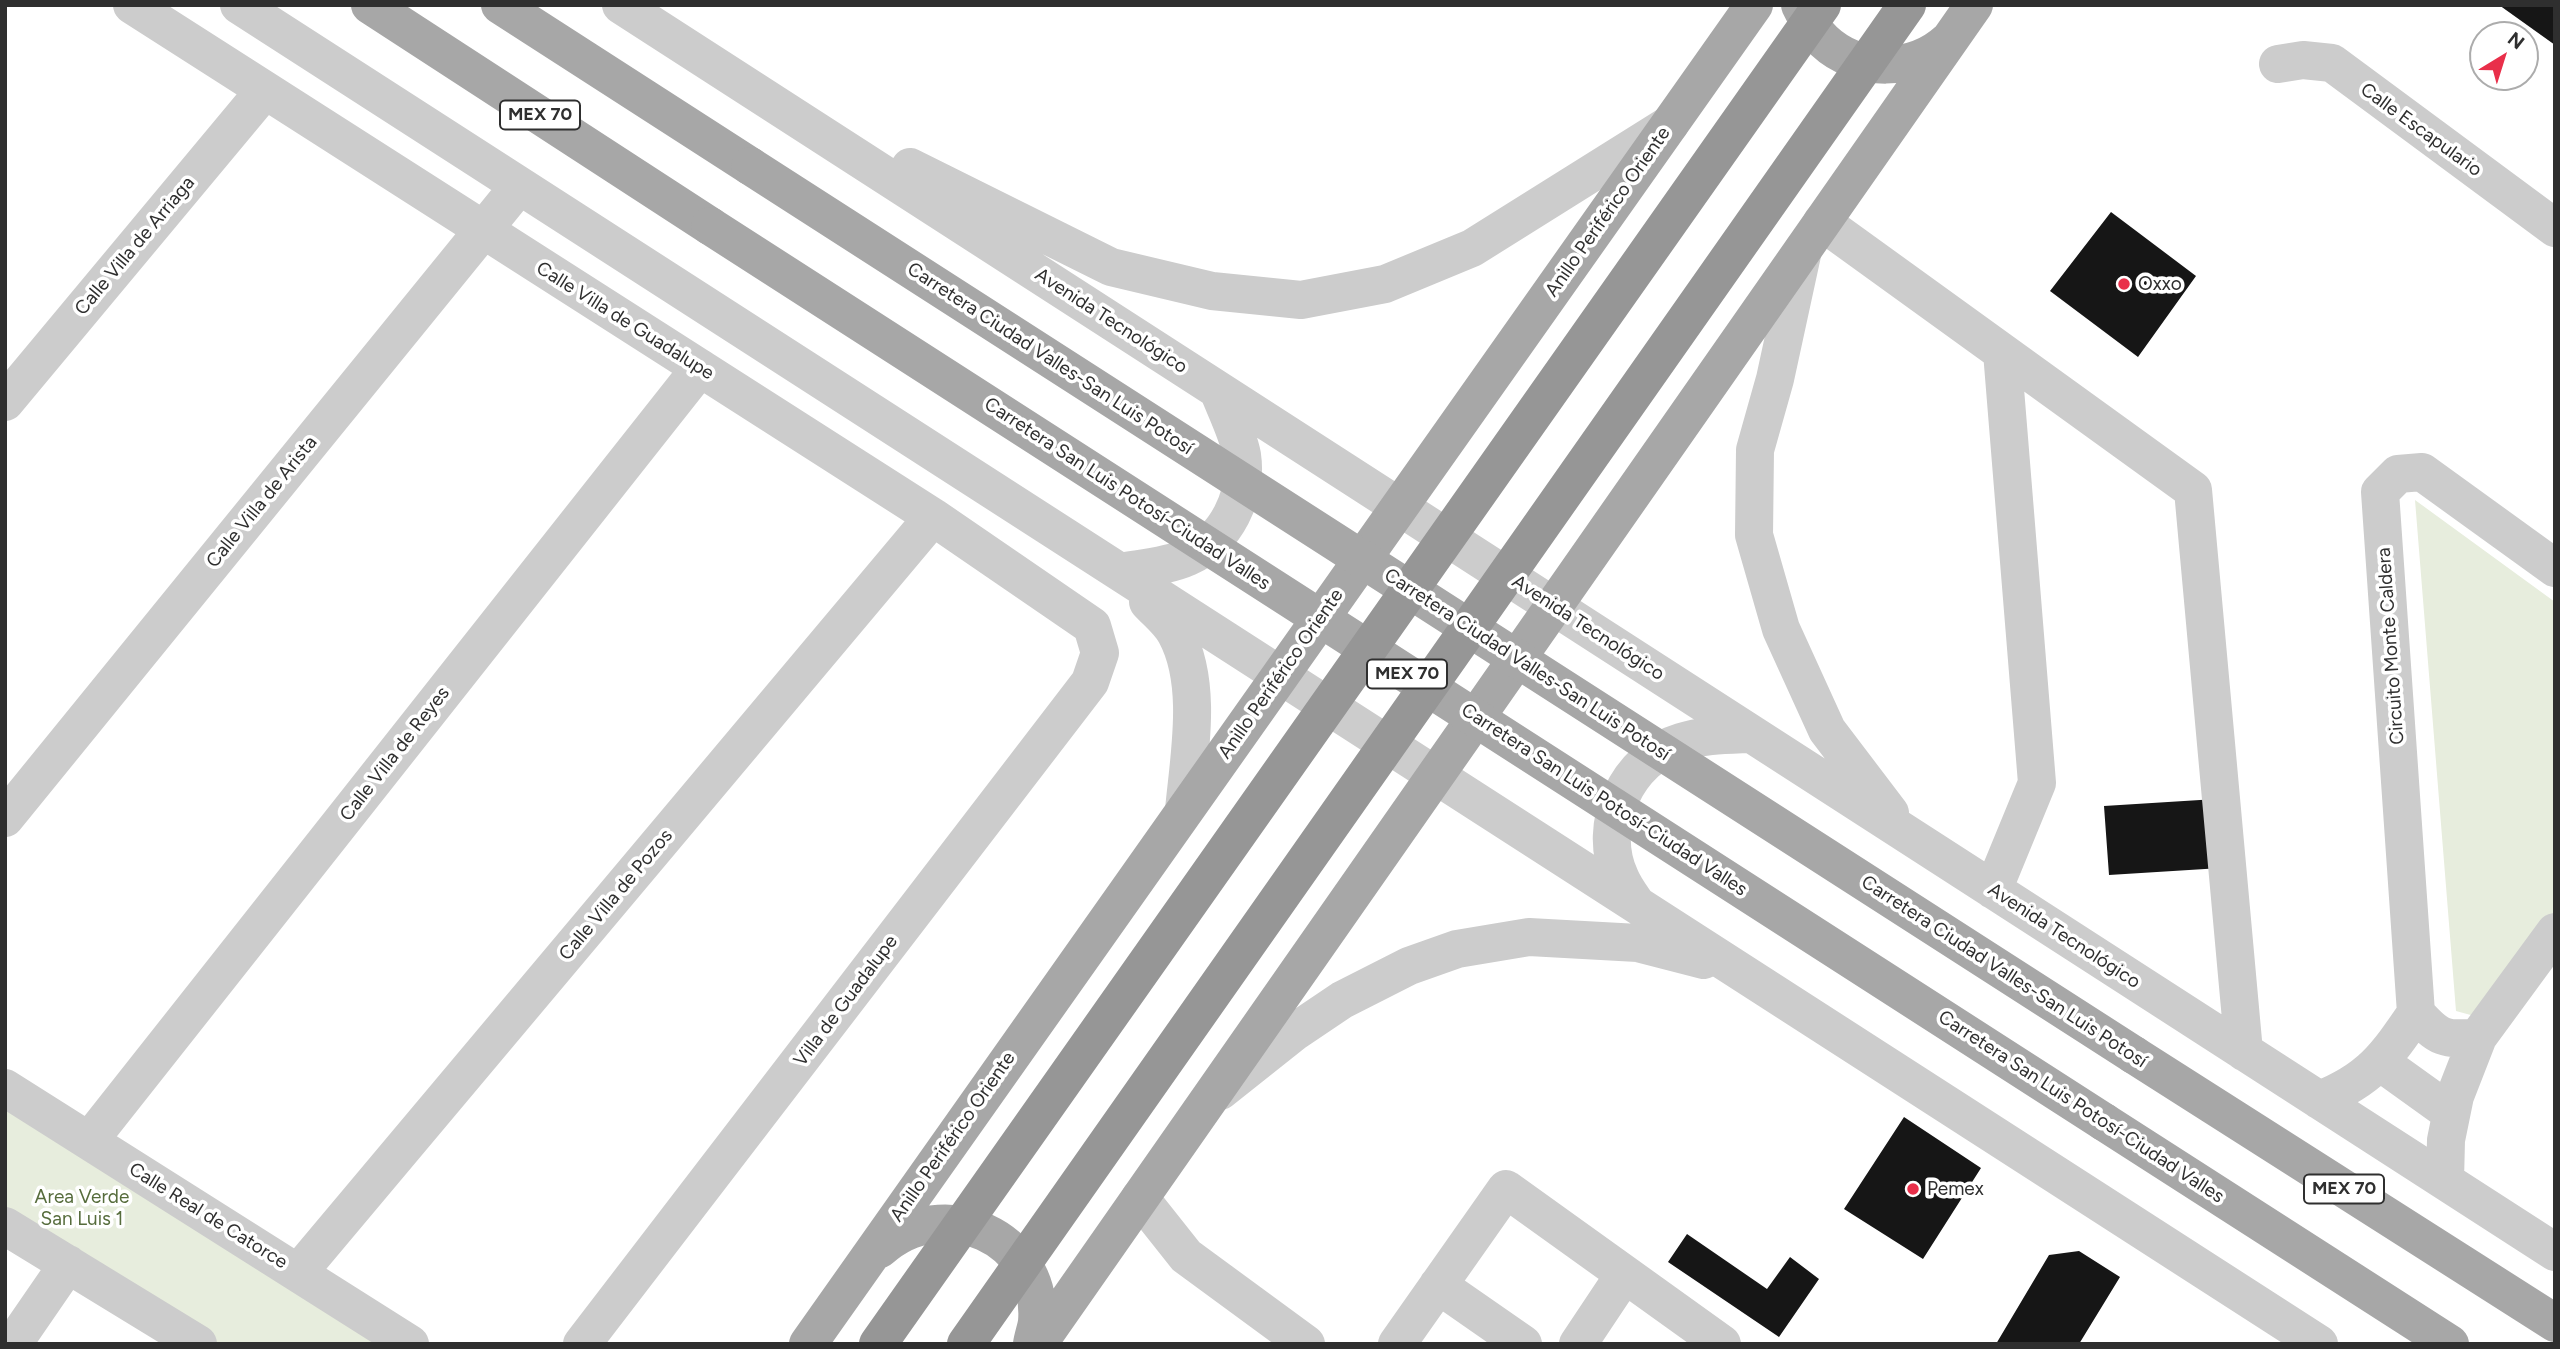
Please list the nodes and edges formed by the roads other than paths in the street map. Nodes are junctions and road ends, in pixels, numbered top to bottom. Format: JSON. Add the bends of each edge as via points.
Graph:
{"nodes":[{"id":1,"x":132,"y":5,"type":"edge"},
{"id":2,"x":239,"y":5,"type":"edge"},
{"id":3,"x":370,"y":5,"type":"edge"},
{"id":4,"x":500,"y":5,"type":"edge"},
{"id":5,"x":621,"y":5,"type":"edge"},
{"id":6,"x":1754,"y":5,"type":"edge"},
{"id":7,"x":1800,"y":5,"type":"edge"},
{"id":8,"x":1822,"y":5,"type":"edge"},
{"id":9,"x":1907,"y":5,"type":"edge"},
{"id":10,"x":1964,"y":20,"type":"edge"},
{"id":11,"x":2278,"y":64,"type":"dead end"},
{"id":12,"x":265,"y":90,"type":"junction"},
{"id":13,"x":793,"y":116,"type":"junction"},
{"id":14,"x":1670,"y":124,"type":"junction"},
{"id":15,"x":519,"y":186,"type":"junction"},
{"id":16,"x":2555,"y":228,"type":"edge"},
{"id":17,"x":483,"y":230,"type":"junction"},
{"id":18,"x":1813,"y":236,"type":"junction"},
{"id":19,"x":2002,"y":352,"type":"junction"},
{"id":20,"x":700,"y":368,"type":"junction"},
{"id":21,"x":1217,"y":390,"type":"junction"},
{"id":22,"x":5,"y":402,"type":"edge"},
{"id":23,"x":1398,"y":508,"type":"junction"},
{"id":24,"x":933,"y":517,"type":"junction"},
{"id":25,"x":2555,"y":568,"type":"edge"},
{"id":26,"x":1120,"y":572,"type":"junction"},
{"id":27,"x":1554,"y":606,"type":"junction"},
{"id":28,"x":1100,"y":653,"type":"joint"},
{"id":29,"x":1280,"y":676,"type":"junction"},
{"id":30,"x":1751,"y":734,"type":"junction"},
{"id":31,"x":1437,"y":774,"type":"junction"},
{"id":32,"x":1184,"y":810,"type":"junction"},
{"id":33,"x":5,"y":818,"type":"edge"},
{"id":34,"x":1906,"y":835,"type":"junction"},
{"id":35,"x":1993,"y":890,"type":"junction"},
{"id":36,"x":1637,"y":905,"type":"junction"},
{"id":37,"x":2555,"y":932,"type":"edge"},
{"id":38,"x":1735,"y":968,"type":"junction"},
{"id":39,"x":2416,"y":1013,"type":"junction"},
{"id":40,"x":2478,"y":1037,"type":"junction"},
{"id":41,"x":2244,"y":1052,"type":"junction"},
{"id":42,"x":2381,"y":1062,"type":"junction"},
{"id":43,"x":5,"y":1088,"type":"edge"},
{"id":44,"x":1210,"y":1098,"type":"junction"},
{"id":45,"x":2319,"y":1100,"type":"junction"},
{"id":46,"x":2451,"y":1113,"type":"junction"},
{"id":47,"x":89,"y":1141,"type":"junction"},
{"id":48,"x":2445,"y":1181,"type":"junction"},
{"id":49,"x":1140,"y":1198,"type":"junction"},
{"id":50,"x":5,"y":1226,"type":"edge"},
{"id":51,"x":2555,"y":1252,"type":"edge"},
{"id":52,"x":68,"y":1264,"type":"junction"},
{"id":53,"x":863,"y":1265,"type":"junction"},
{"id":54,"x":298,"y":1273,"type":"junction"},
{"id":55,"x":1624,"y":1275,"type":"junction"},
{"id":56,"x":1438,"y":1285,"type":"junction"},
{"id":57,"x":2555,"y":1323,"type":"edge"},
{"id":58,"x":2295,"y":1338,"type":"edge"},
{"id":59,"x":13,"y":1344,"type":"edge"},
{"id":60,"x":198,"y":1344,"type":"edge"},
{"id":61,"x":410,"y":1344,"type":"edge"},
{"id":62,"x":582,"y":1344,"type":"edge"},
{"id":63,"x":808,"y":1344,"type":"edge"},
{"id":64,"x":878,"y":1344,"type":"edge"},
{"id":65,"x":966,"y":1344,"type":"edge"},
{"id":66,"x":1032,"y":1344,"type":"edge"},
{"id":67,"x":1038,"y":1344,"type":"edge"},
{"id":68,"x":1306,"y":1344,"type":"edge"},
{"id":69,"x":1397,"y":1344,"type":"edge"},
{"id":70,"x":1523,"y":1344,"type":"edge"},
{"id":71,"x":1578,"y":1344,"type":"edge"},
{"id":72,"x":1722,"y":1344,"type":"edge"},
{"id":73,"x":2451,"y":1344,"type":"edge"}],
"edges":[{"from":1,"to":12,"type":"street","name":"Calle Villa de Guadalupe"},
{"from":2,"to":15,"type":"street"},
{"from":3,"to":73,"type":"main road","name":"Carretera San Luis Potosí-Ciudad Valles","number":"MEX 70","bridge":true},
{"from":4,"to":57,"type":"main road","name":"Carretera Ciudad Valles-San Luis Potosí","number":"MEX 70","bridge":true},
{"from":5,"to":13,"type":"street","name":"Avenida Tecnológico"},
{"from":6,"to":14,"type":"main road","name":"Anillo Periférico Oriente"},
{"from":7,"to":10,"type":"main road","via":[[1807,22],[1824,41],[1844,56],[1868,64],[1919,60],[1941,47]]},
{"from":8,"to":64,"type":"highway","bridge":true},
{"from":9,"to":65,"type":"highway","bridge":true},
{"from":10,"to":18,"type":"main road"},
{"from":11,"to":16,"type":"street","name":"Calle Escapulario","via":[[2304,60],[2332,63]]},
{"from":12,"to":17,"type":"street","name":"Calle Villa de Guadalupe"},
{"from":12,"to":22,"type":"street","name":"Calle Villa de Arriaga"},
{"from":13,"to":14,"type":"street","via":[[927,174],[1111,267],[1212,291],[1301,300],[1385,284],[1472,248]]},
{"from":13,"to":21,"type":"street","name":"Avenida Tecnológico"},
{"from":14,"to":23,"type":"main road","name":"Anillo Periférico Oriente"},
{"from":15,"to":17,"type":"street","name":"Calle Villa de Arista"},
{"from":15,"to":26,"type":"street"},
{"from":17,"to":20,"type":"street","name":"Calle Villa de Guadalupe"},
{"from":17,"to":33,"type":"street","name":"Calle Villa de Arista"},
{"from":18,"to":19,"type":"street"},
{"from":18,"to":27,"type":"main road"},
{"from":18,"to":34,"type":"street","via":[[1755,450],[1754,535],[1781,629],[1827,730]]},
{"from":19,"to":35,"type":"street","via":[[2037,783]]},
{"from":19,"to":41,"type":"street","via":[[2193,490]]},
{"from":20,"to":24,"type":"street","name":"Calle Villa de Guadalupe"},
{"from":20,"to":47,"type":"street","name":"Calle Villa de Reyes"},
{"from":21,"to":23,"type":"street","name":"Avenida Tecnológico"},
{"from":21,"to":26,"type":"street","via":[[1242,454],[1243,485],[1233,515],[1214,540],[1188,557]]},
{"from":23,"to":27,"type":"street","name":"Avenida Tecnológico"},
{"from":23,"to":29,"type":"main road","name":"Anillo Periférico Oriente"},
{"from":24,"to":28,"type":"street","name":"Calle Villa de Guadalupe","via":[[1091,625]]},
{"from":24,"to":54,"type":"street","name":"Calle Villa de Pozos"},
{"from":25,"to":39,"type":"street","name":"Circuito Monte Caldera","via":[[2422,472],[2398,474],[2381,492]]},
{"from":26,"to":29,"type":"street"},
{"from":26,"to":32,"type":"street","via":[[1175,632],[1185,655],[1192,725]]},
{"from":27,"to":30,"type":"street","name":"Avenida Tecnológico"},
{"from":27,"to":31,"type":"main road"},
{"from":28,"to":62,"type":"street","name":"Villa de Guadalupe","via":[[1090,682]]},
{"from":29,"to":31,"type":"street"},
{"from":29,"to":32,"type":"main road","name":"Anillo Periférico Oriente"},
{"from":30,"to":34,"type":"street","name":"Avenida Tecnológico"},
{"from":30,"to":36,"type":"street","via":[[1680,742],[1651,757],[1628,781],[1614,811],[1612,845],[1619,876]]},
{"from":31,"to":36,"type":"street"},
{"from":31,"to":44,"type":"main road"},
{"from":32,"to":53,"type":"main road","name":"Anillo Periférico Oriente"},
{"from":34,"to":35,"type":"street","name":"Avenida Tecnológico"},
{"from":35,"to":41,"type":"street","name":"Avenida Tecnológico"},
{"from":36,"to":38,"type":"street"},
{"from":37,"to":40,"type":"street"},
{"from":38,"to":44,"type":"street","via":[[1638,943],[1529,937],[1457,949],[1342,1000]]},
{"from":38,"to":58,"type":"street"},
{"from":39,"to":40,"type":"street","via":[[2432,1031],[2455,1040]]},
{"from":39,"to":42,"type":"street"},
{"from":40,"to":46,"type":"street"},
{"from":41,"to":45,"type":"street","name":"Avenida Tecnológico"},
{"from":42,"to":45,"type":"street","via":[[2346,1090]]},
{"from":42,"to":46,"type":"street"},
{"from":43,"to":47,"type":"street","name":"Calle Real de Catorce"},
{"from":44,"to":49,"type":"main road"},
{"from":45,"to":48,"type":"street","name":"Avenida Tecnológico"},
{"from":46,"to":48,"type":"street"},
{"from":47,"to":54,"type":"street","name":"Calle Real de Catorce"},
{"from":48,"to":51,"type":"street","name":"Avenida Tecnológico"},
{"from":49,"to":67,"type":"main road"},
{"from":49,"to":68,"type":"street","via":[[1186,1256]]},
{"from":50,"to":52,"type":"street"},
{"from":52,"to":59,"type":"street"},
{"from":52,"to":60,"type":"street"},
{"from":53,"to":63,"type":"main road","name":"Anillo Periférico Oriente"},
{"from":53,"to":66,"type":"main road","via":[[905,1231],[931,1223],[959,1223],[985,1231],[1008,1247],[1025,1269],[1037,1322]]},
{"from":54,"to":61,"type":"street","name":"Calle Real de Catorce"},
{"from":55,"to":56,"type":"street","via":[[1506,1189]]},
{"from":55,"to":71,"type":"street"},
{"from":55,"to":72,"type":"street"},
{"from":56,"to":69,"type":"street"},
{"from":56,"to":70,"type":"street"}]}
